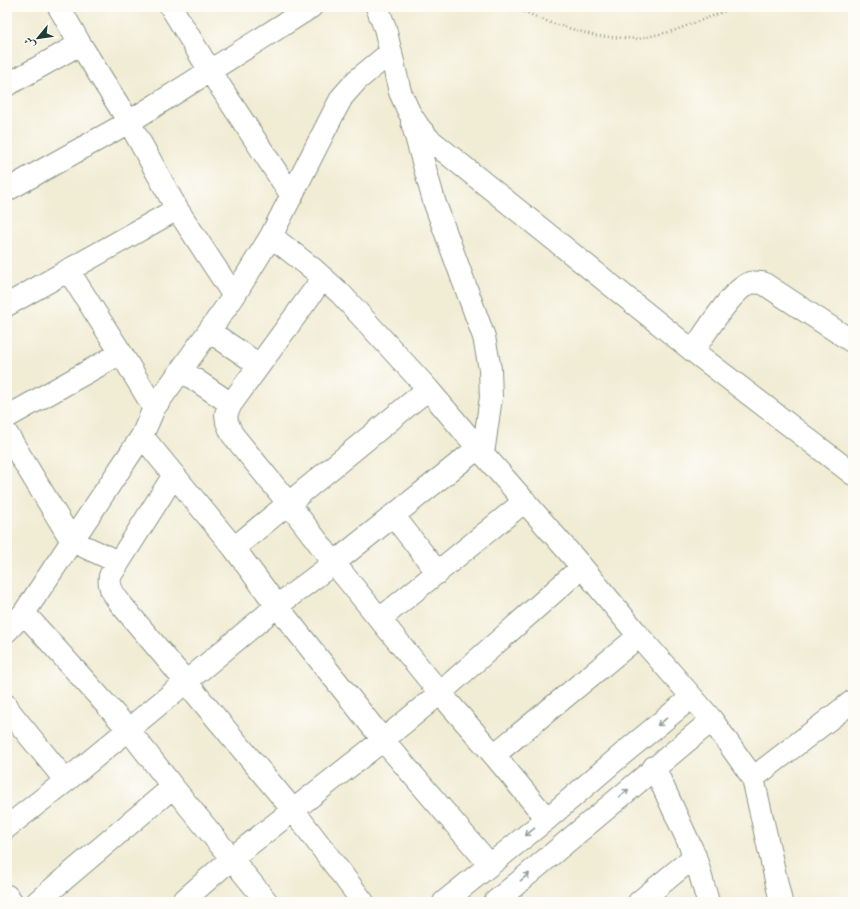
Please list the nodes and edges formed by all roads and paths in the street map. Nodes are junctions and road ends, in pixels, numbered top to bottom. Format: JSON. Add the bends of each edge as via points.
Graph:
{"nodes":[{"id":1,"x":59,"y":7,"type":"edge"},
{"id":2,"x":171,"y":7,"type":"edge"},
{"id":3,"x":311,"y":7,"type":"edge"},
{"id":4,"x":377,"y":7,"type":"edge"},
{"id":5,"x":513,"y":7,"type":"edge"},
{"id":6,"x":736,"y":7,"type":"edge"},
{"id":7,"x":80,"y":44,"type":"junction"},
{"id":8,"x":391,"y":52,"type":"junction"},
{"id":9,"x":210,"y":71,"type":"junction"},
{"id":10,"x":7,"y":85,"type":"edge"},
{"id":11,"x":409,"y":112,"type":"junction"},
{"id":12,"x":129,"y":122,"type":"junction"},
{"id":13,"x":7,"y":190,"type":"edge"},
{"id":14,"x":292,"y":196,"type":"junction"},
{"id":15,"x":177,"y":209,"type":"junction"},
{"id":16,"x":271,"y":236,"type":"junction"},
{"id":17,"x":68,"y":270,"type":"junction"},
{"id":18,"x":323,"y":278,"type":"junction"},
{"id":19,"x":234,"y":296,"type":"junction"},
{"id":20,"x":7,"y":305,"type":"edge"},
{"id":21,"x":209,"y":331,"type":"junction"},
{"id":22,"x":853,"y":342,"type":"edge"},
{"id":23,"x":694,"y":352,"type":"junction"},
{"id":24,"x":121,"y":353,"type":"junction"},
{"id":25,"x":259,"y":365,"type":"junction"},
{"id":26,"x":182,"y":370,"type":"junction"},
{"id":27,"x":428,"y":390,"type":"junction"},
{"id":28,"x":231,"y":404,"type":"junction"},
{"id":29,"x":154,"y":408,"type":"junction"},
{"id":30,"x":7,"y":417,"type":"edge"},
{"id":31,"x":7,"y":434,"type":"edge"},
{"id":32,"x":142,"y":436,"type":"junction"},
{"id":33,"x":480,"y":451,"type":"junction"},
{"id":34,"x":853,"y":474,"type":"edge"},
{"id":35,"x":174,"y":475,"type":"junction"},
{"id":36,"x":525,"y":501,"type":"junction"},
{"id":37,"x":289,"y":504,"type":"junction"},
{"id":38,"x":393,"y":515,"type":"junction"},
{"id":39,"x":72,"y":541,"type":"junction"},
{"id":40,"x":234,"y":548,"type":"junction"},
{"id":41,"x":118,"y":562,"type":"junction"},
{"id":42,"x":334,"y":563,"type":"junction"},
{"id":43,"x":582,"y":566,"type":"junction"},
{"id":44,"x":438,"y":573,"type":"junction"},
{"id":45,"x":277,"y":606,"type":"junction"},
{"id":46,"x":24,"y":613,"type":"junction"},
{"id":47,"x":380,"y":620,"type":"junction"},
{"id":48,"x":7,"y":630,"type":"edge"},
{"id":49,"x":639,"y":636,"type":"junction"},
{"id":50,"x":186,"y":682,"type":"junction"},
{"id":51,"x":440,"y":693,"type":"junction"},
{"id":52,"x":692,"y":697,"type":"junction"},
{"id":53,"x":853,"y":701,"type":"edge"},
{"id":54,"x":8,"y":711,"type":"edge"},
{"id":55,"x":712,"y":720,"type":"junction"},
{"id":56,"x":128,"y":729,"type":"junction"},
{"id":57,"x":383,"y":740,"type":"junction"},
{"id":58,"x":494,"y":754,"type":"junction"},
{"id":59,"x":654,"y":767,"type":"junction"},
{"id":60,"x":753,"y":778,"type":"junction"},
{"id":61,"x":66,"y":781,"type":"junction"},
{"id":62,"x":173,"y":787,"type":"junction"},
{"id":63,"x":293,"y":810,"type":"junction"},
{"id":64,"x":547,"y":819,"type":"junction"},
{"id":65,"x":7,"y":827,"type":"edge"},
{"id":66,"x":695,"y":856,"type":"junction"},
{"id":67,"x":232,"y":858,"type":"junction"},
{"id":68,"x":490,"y":865,"type":"junction"},
{"id":69,"x":7,"y":896,"type":"edge"},
{"id":70,"x":12,"y":902,"type":"edge"},
{"id":71,"x":37,"y":902,"type":"edge"},
{"id":72,"x":182,"y":902,"type":"edge"},
{"id":73,"x":267,"y":902,"type":"edge"},
{"id":74,"x":363,"y":902,"type":"edge"},
{"id":75,"x":444,"y":902,"type":"edge"},
{"id":76,"x":495,"y":902,"type":"edge"},
{"id":77,"x":639,"y":902,"type":"edge"},
{"id":78,"x":708,"y":902,"type":"edge"},
{"id":79,"x":781,"y":902,"type":"edge"}],
"edges":[{"from":1,"to":7,"type":"street"},
{"from":2,"to":9,"type":"street"},
{"from":3,"to":9,"type":"street"},
{"from":4,"to":8,"type":"street"},
{"from":5,"to":6,"type":"path","via":[[551,23],[596,36],[638,39],[673,31]]},
{"from":7,"to":10,"type":"street"},
{"from":7,"to":12,"type":"street"},
{"from":8,"to":11,"type":"street","via":[[400,92]]},
{"from":8,"to":14,"type":"street","via":[[358,80],[342,98]]},
{"from":9,"to":12,"type":"street"},
{"from":9,"to":14,"type":"street"},
{"from":11,"to":23,"type":"street","via":[[429,139]]},
{"from":11,"to":33,"type":"street","via":[[434,201],[484,337],[490,369],[491,397]]},
{"from":12,"to":13,"type":"street"},
{"from":12,"to":15,"type":"street"},
{"from":14,"to":16,"type":"street"},
{"from":15,"to":17,"type":"street"},
{"from":15,"to":19,"type":"street"},
{"from":16,"to":18,"type":"street"},
{"from":16,"to":19,"type":"street"},
{"from":17,"to":20,"type":"street"},
{"from":17,"to":24,"type":"street"},
{"from":18,"to":25,"type":"street"},
{"from":18,"to":27,"type":"street","via":[[341,294]]},
{"from":19,"to":21,"type":"street"},
{"from":21,"to":25,"type":"street"},
{"from":21,"to":26,"type":"street"},
{"from":22,"to":23,"type":"street","via":[[762,283],[752,282],[729,301]]},
{"from":23,"to":34,"type":"street"},
{"from":24,"to":29,"type":"street"},
{"from":24,"to":30,"type":"street"},
{"from":25,"to":28,"type":"street"},
{"from":26,"to":28,"type":"street"},
{"from":26,"to":29,"type":"street"},
{"from":27,"to":33,"type":"street"},
{"from":27,"to":37,"type":"street"},
{"from":28,"to":37,"type":"street","via":[[226,414],[232,434]]},
{"from":29,"to":32,"type":"street"},
{"from":31,"to":39,"type":"street"},
{"from":32,"to":35,"type":"street"},
{"from":32,"to":39,"type":"street"},
{"from":33,"to":36,"type":"street"},
{"from":33,"to":38,"type":"street"},
{"from":35,"to":40,"type":"street"},
{"from":35,"to":41,"type":"street"},
{"from":36,"to":43,"type":"street"},
{"from":36,"to":44,"type":"street"},
{"from":37,"to":40,"type":"street"},
{"from":37,"to":42,"type":"street"},
{"from":38,"to":42,"type":"street"},
{"from":38,"to":44,"type":"street"},
{"from":39,"to":41,"type":"street"},
{"from":39,"to":46,"type":"street"},
{"from":40,"to":45,"type":"street"},
{"from":41,"to":50,"type":"street","via":[[110,576],[112,592]]},
{"from":42,"to":45,"type":"street"},
{"from":42,"to":47,"type":"street"},
{"from":43,"to":49,"type":"street"},
{"from":43,"to":51,"type":"street"},
{"from":44,"to":47,"type":"street"},
{"from":45,"to":50,"type":"street"},
{"from":45,"to":57,"type":"street"},
{"from":46,"to":48,"type":"street"},
{"from":46,"to":56,"type":"street"},
{"from":47,"to":51,"type":"street"},
{"from":49,"to":52,"type":"street"},
{"from":49,"to":58,"type":"street"},
{"from":50,"to":56,"type":"street"},
{"from":50,"to":63,"type":"street"},
{"from":51,"to":57,"type":"street"},
{"from":51,"to":58,"type":"street"},
{"from":52,"to":55,"type":"street"},
{"from":52,"to":64,"type":"street","one_way":true},
{"from":53,"to":60,"type":"street"},
{"from":54,"to":61,"type":"street"},
{"from":55,"to":59,"type":"street"},
{"from":55,"to":60,"type":"street"},
{"from":56,"to":61,"type":"street"},
{"from":56,"to":62,"type":"street"},
{"from":57,"to":63,"type":"street"},
{"from":57,"to":68,"type":"street"},
{"from":58,"to":64,"type":"street"},
{"from":59,"to":66,"type":"street"},
{"from":76,"to":59,"type":"street","one_way":true},
{"from":60,"to":79,"type":"street"},
{"from":61,"to":65,"type":"street"},
{"from":62,"to":67,"type":"street"},
{"from":62,"to":71,"type":"street"},
{"from":63,"to":67,"type":"street"},
{"from":63,"to":74,"type":"street"},
{"from":64,"to":68,"type":"street","one_way":true},
{"from":66,"to":77,"type":"street"},
{"from":66,"to":78,"type":"street"},
{"from":67,"to":72,"type":"street"},
{"from":67,"to":73,"type":"street"},
{"from":68,"to":75,"type":"street"},
{"from":69,"to":70,"type":"street"}]}
